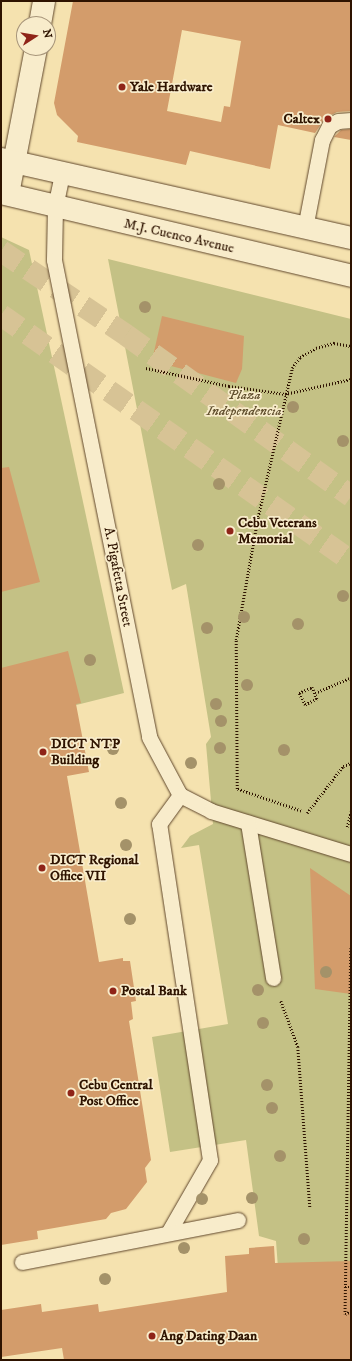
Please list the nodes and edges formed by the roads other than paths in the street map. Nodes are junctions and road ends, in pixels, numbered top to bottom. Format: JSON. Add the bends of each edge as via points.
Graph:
{"nodes":[{"id":1,"x":44,"y":1,"type":"edge"},
{"id":2,"x":41,"y":16,"type":"edge"},
{"id":3,"x":34,"y":56,"type":"edge"},
{"id":4,"x":351,"y":120,"type":"edge"},
{"id":5,"x":7,"y":160,"type":"edge"},
{"id":6,"x":62,"y":174,"type":"junction"},
{"id":7,"x":4,"y":194,"type":"edge"},
{"id":8,"x":54,"y":207,"type":"junction"},
{"id":9,"x":305,"y":228,"type":"junction"},
{"id":10,"x":351,"y":238,"type":"edge"},
{"id":11,"x":351,"y":276,"type":"edge"},
{"id":12,"x":180,"y":795,"type":"junction"},
{"id":13,"x":248,"y":823,"type":"junction"},
{"id":14,"x":351,"y":854,"type":"edge"},
{"id":15,"x":273,"y":978,"type":"road end"},
{"id":16,"x":238,"y":1220,"type":"dead end"},
{"id":17,"x":168,"y":1234,"type":"junction"},
{"id":18,"x":22,"y":1262,"type":"dead end"}],
"edges":[{"from":1,"to":2,"type":"main road"},
{"from":3,"to":5,"type":"main road"},
{"from":4,"to":9,"type":"lane","via":[[338,121],[329,126],[322,140]]},
{"from":5,"to":6,"type":"main road"},
{"from":5,"to":7,"type":"main road"},
{"from":6,"to":8,"type":"lane","name":"A. Pigafetta Street"},
{"from":6,"to":9,"type":"main road"},
{"from":7,"to":8,"type":"main road","name":"M.J. Cuenco Avenue"},
{"from":8,"to":11,"type":"main road","name":"M.J. Cuenco Avenue"},
{"from":8,"to":12,"type":"lane","name":"A. Pigafetta Street","via":[[54,260],[150,737]]},
{"from":9,"to":10,"type":"main road"},
{"from":12,"to":13,"type":"lane","via":[[211,811]]},
{"from":12,"to":17,"type":"lane","via":[[159,824],[210,1160]]},
{"from":13,"to":14,"type":"lane"},
{"from":13,"to":15,"type":"lane"},
{"from":16,"to":17,"type":"lane"},
{"from":17,"to":18,"type":"lane"}]}
